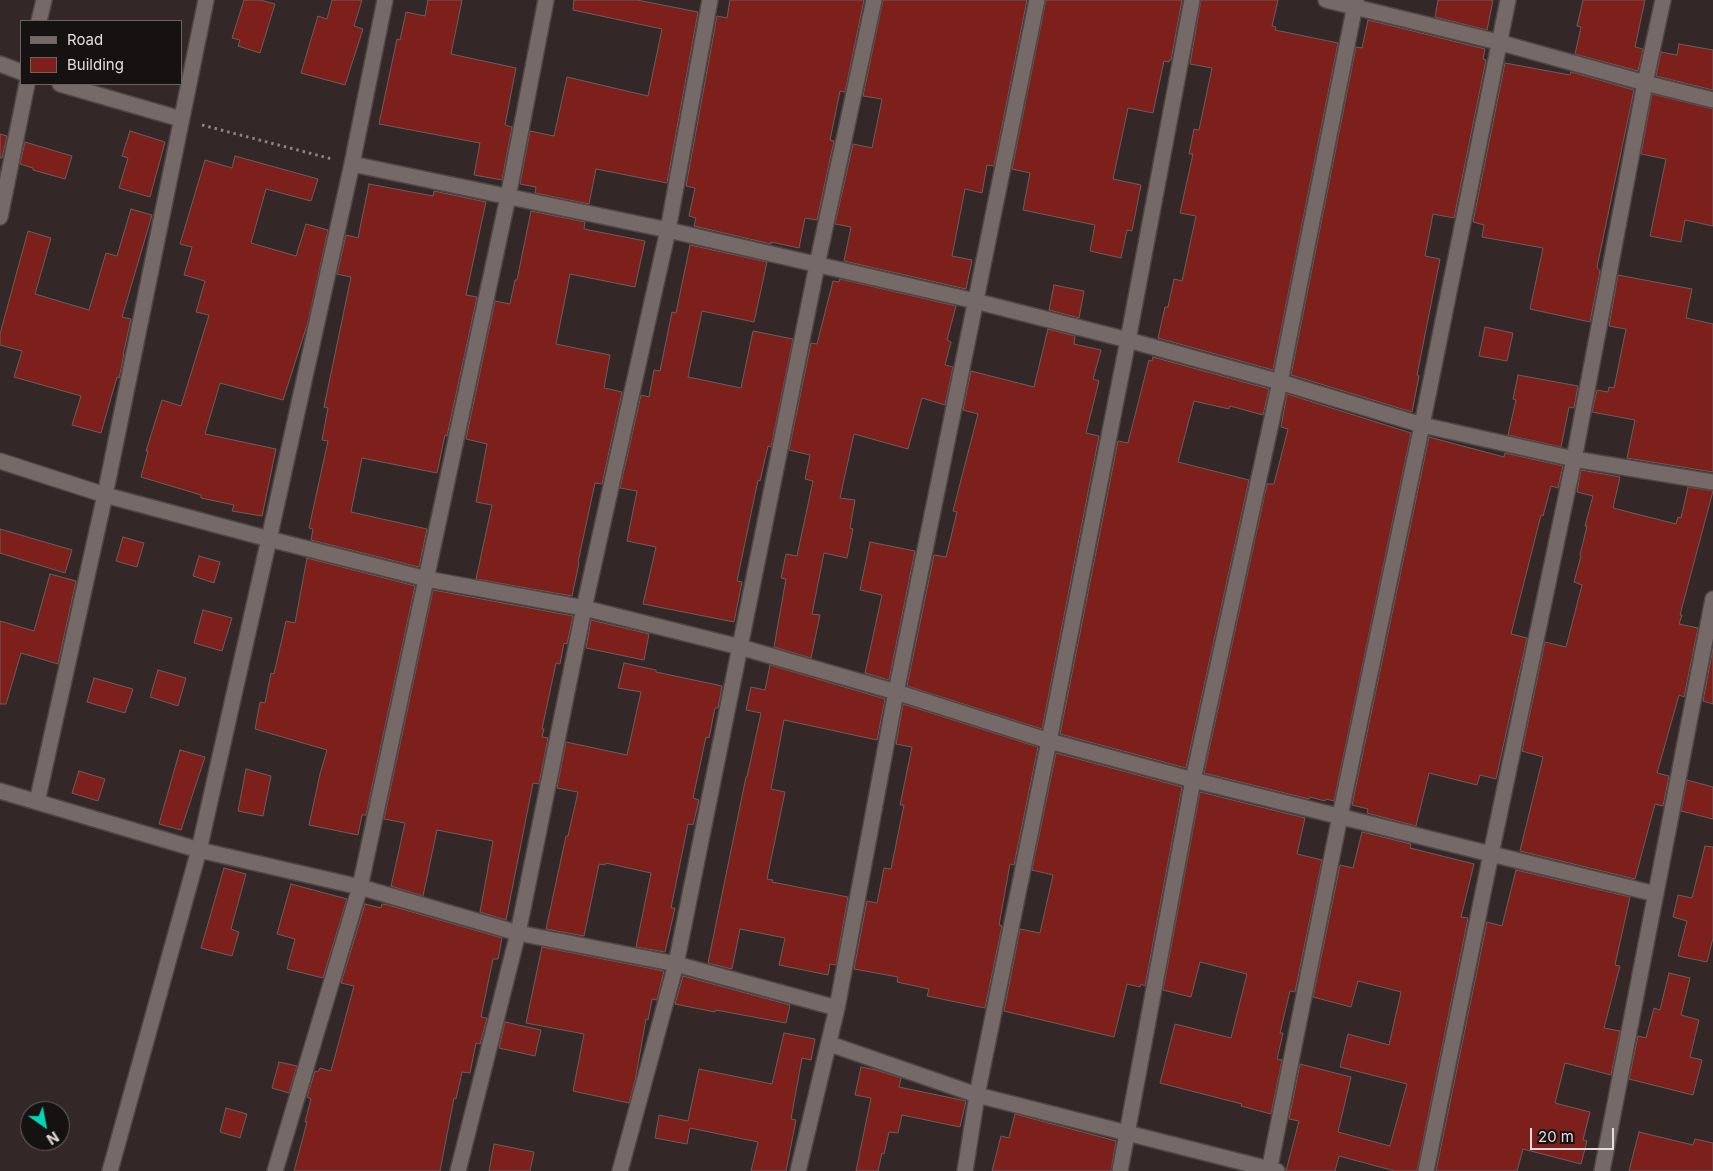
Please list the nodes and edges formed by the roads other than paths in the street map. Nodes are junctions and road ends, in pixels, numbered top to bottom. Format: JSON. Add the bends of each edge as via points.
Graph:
{"nodes":[{"id":1,"x":44,"y":0,"type":"edge"},
{"id":2,"x":206,"y":0,"type":"edge"},
{"id":3,"x":385,"y":0,"type":"edge"},
{"id":4,"x":546,"y":0,"type":"edge"},
{"id":5,"x":710,"y":0,"type":"edge"},
{"id":6,"x":874,"y":0,"type":"edge"},
{"id":7,"x":1037,"y":0,"type":"edge"},
{"id":8,"x":1192,"y":0,"type":"edge"},
{"id":9,"x":1326,"y":0,"type":"edge"},
{"id":10,"x":1508,"y":0,"type":"edge"},
{"id":11,"x":1663,"y":0,"type":"edge"},
{"id":12,"x":1355,"y":4,"type":"edge"},
{"id":13,"x":39,"y":20,"type":"edge"},
{"id":14,"x":1498,"y":42,"type":"junction"},
{"id":15,"x":0,"y":64,"type":"edge"},
{"id":16,"x":20,"y":72,"type":"edge"},
{"id":17,"x":1645,"y":83,"type":"junction"},
{"id":18,"x":27,"y":85,"type":"edge"},
{"id":19,"x":63,"y":85,"type":"edge"},
{"id":20,"x":1713,"y":100,"type":"edge"},
{"id":21,"x":181,"y":119,"type":"junction"},
{"id":22,"x":352,"y":164,"type":"junction"},
{"id":23,"x":508,"y":197,"type":"junction"},
{"id":24,"x":0,"y":217,"type":"edge"},
{"id":25,"x":668,"y":230,"type":"junction"},
{"id":26,"x":817,"y":265,"type":"junction"},
{"id":27,"x":975,"y":300,"type":"junction"},
{"id":28,"x":1128,"y":340,"type":"junction"},
{"id":29,"x":1280,"y":382,"type":"junction"},
{"id":30,"x":1422,"y":425,"type":"junction"},
{"id":31,"x":1574,"y":459,"type":"junction"},
{"id":32,"x":0,"y":461,"type":"edge"},
{"id":33,"x":1713,"y":482,"type":"edge"},
{"id":34,"x":105,"y":495,"type":"junction"},
{"id":35,"x":269,"y":539,"type":"junction"},
{"id":36,"x":427,"y":579,"type":"junction"},
{"id":37,"x":1713,"y":598,"type":"edge"},
{"id":38,"x":584,"y":608,"type":"junction"},
{"id":39,"x":740,"y":647,"type":"junction"},
{"id":40,"x":896,"y":692,"type":"junction"},
{"id":41,"x":1049,"y":741,"type":"junction"},
{"id":42,"x":1193,"y":780,"type":"junction"},
{"id":43,"x":0,"y":791,"type":"edge"},
{"id":44,"x":37,"y":802,"type":"junction"},
{"id":45,"x":1340,"y":816,"type":"junction"},
{"id":46,"x":199,"y":850,"type":"junction"},
{"id":47,"x":1491,"y":854,"type":"junction"},
{"id":48,"x":360,"y":887,"type":"junction"},
{"id":49,"x":1656,"y":894,"type":"junction"},
{"id":50,"x":518,"y":933,"type":"junction"},
{"id":51,"x":676,"y":964,"type":"junction"},
{"id":52,"x":837,"y":1008,"type":"junction"},
{"id":53,"x":830,"y":1044,"type":"junction"},
{"id":54,"x":977,"y":1095,"type":"junction"},
{"id":55,"x":1126,"y":1134,"type":"junction"},
{"id":56,"x":1272,"y":1170,"type":"edge"},
{"id":57,"x":110,"y":1171,"type":"edge"},
{"id":58,"x":275,"y":1171,"type":"edge"},
{"id":59,"x":458,"y":1171,"type":"edge"},
{"id":60,"x":620,"y":1171,"type":"edge"},
{"id":61,"x":798,"y":1171,"type":"edge"},
{"id":62,"x":965,"y":1171,"type":"edge"},
{"id":63,"x":1120,"y":1171,"type":"edge"},
{"id":64,"x":1426,"y":1171,"type":"edge"},
{"id":65,"x":1602,"y":1171,"type":"edge"}],
"edges":[{"from":1,"to":13,"type":"street"},
{"from":2,"to":21,"type":"street"},
{"from":3,"to":22,"type":"street"},
{"from":4,"to":23,"type":"street"},
{"from":5,"to":25,"type":"street"},
{"from":6,"to":26,"type":"street"},
{"from":7,"to":27,"type":"street"},
{"from":8,"to":28,"type":"street"},
{"from":9,"to":12,"type":"street"},
{"from":10,"to":14,"type":"street"},
{"from":11,"to":17,"type":"street"},
{"from":12,"to":14,"type":"street"},
{"from":12,"to":29,"type":"street"},
{"from":14,"to":17,"type":"street"},
{"from":14,"to":30,"type":"street"},
{"from":15,"to":16,"type":"street"},
{"from":17,"to":20,"type":"street"},
{"from":17,"to":31,"type":"street"},
{"from":18,"to":24,"type":"street"},
{"from":19,"to":21,"type":"street"},
{"from":21,"to":34,"type":"street"},
{"from":22,"to":23,"type":"street"},
{"from":22,"to":35,"type":"street"},
{"from":23,"to":25,"type":"street"},
{"from":23,"to":36,"type":"street"},
{"from":25,"to":26,"type":"street"},
{"from":25,"to":38,"type":"street"},
{"from":26,"to":27,"type":"street"},
{"from":26,"to":39,"type":"street"},
{"from":27,"to":28,"type":"street"},
{"from":27,"to":40,"type":"street"},
{"from":28,"to":29,"type":"street"},
{"from":28,"to":41,"type":"street"},
{"from":29,"to":30,"type":"street"},
{"from":29,"to":42,"type":"street"},
{"from":30,"to":31,"type":"street"},
{"from":30,"to":45,"type":"street"},
{"from":31,"to":33,"type":"street"},
{"from":31,"to":47,"type":"street"},
{"from":32,"to":34,"type":"street"},
{"from":34,"to":35,"type":"street"},
{"from":34,"to":44,"type":"street"},
{"from":35,"to":36,"type":"street"},
{"from":35,"to":46,"type":"street"},
{"from":36,"to":38,"type":"street"},
{"from":36,"to":48,"type":"street"},
{"from":37,"to":49,"type":"street"},
{"from":38,"to":39,"type":"street"},
{"from":38,"to":50,"type":"street"},
{"from":39,"to":40,"type":"street"},
{"from":39,"to":51,"type":"street"},
{"from":40,"to":41,"type":"street"},
{"from":40,"to":52,"type":"street"},
{"from":41,"to":42,"type":"street"},
{"from":41,"to":54,"type":"street"},
{"from":42,"to":45,"type":"street"},
{"from":42,"to":55,"type":"street"},
{"from":43,"to":44,"type":"street"},
{"from":44,"to":46,"type":"street"},
{"from":45,"to":47,"type":"street"},
{"from":45,"to":56,"type":"street"},
{"from":46,"to":48,"type":"street"},
{"from":46,"to":57,"type":"street"},
{"from":47,"to":49,"type":"street"},
{"from":47,"to":64,"type":"street"},
{"from":48,"to":50,"type":"street"},
{"from":48,"to":58,"type":"street"},
{"from":49,"to":65,"type":"street"},
{"from":50,"to":51,"type":"street"},
{"from":50,"to":59,"type":"street"},
{"from":51,"to":52,"type":"street"},
{"from":51,"to":60,"type":"street"},
{"from":52,"to":53,"type":"street"},
{"from":53,"to":54,"type":"street"},
{"from":53,"to":61,"type":"street"},
{"from":54,"to":55,"type":"street"},
{"from":54,"to":62,"type":"street"},
{"from":55,"to":56,"type":"street"},
{"from":55,"to":63,"type":"street"}]}
